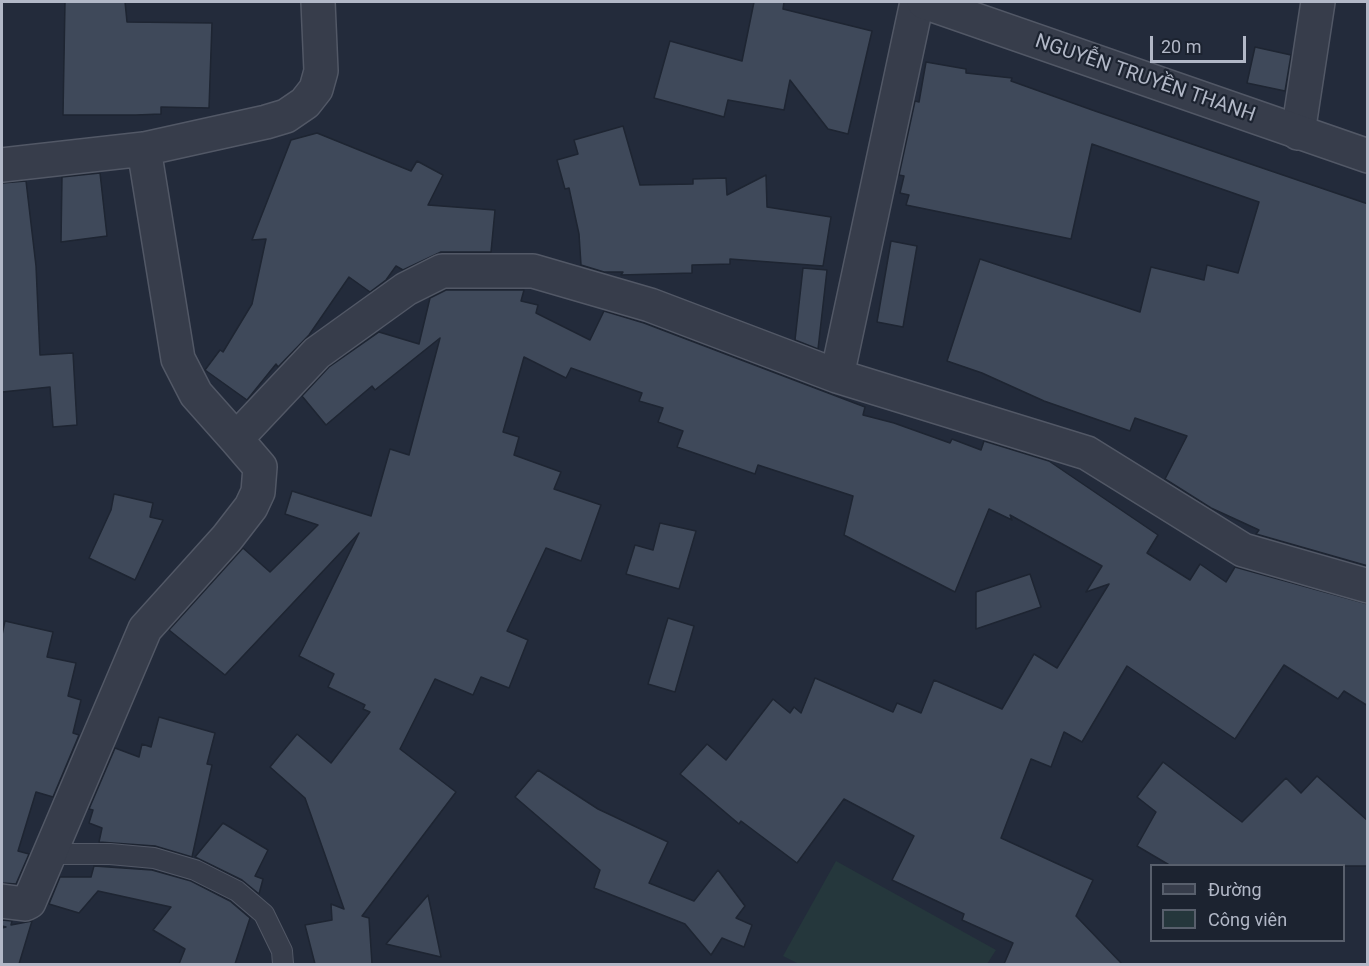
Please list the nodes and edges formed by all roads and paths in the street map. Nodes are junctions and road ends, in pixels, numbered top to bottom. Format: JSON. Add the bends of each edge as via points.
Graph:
{"nodes":[{"id":1,"x":318,"y":2,"type":"edge"},
{"id":2,"x":917,"y":2,"type":"edge"},
{"id":3,"x":924,"y":2,"type":"edge"},
{"id":4,"x":1318,"y":2,"type":"edge"},
{"id":5,"x":1298,"y":133,"type":"junction"},
{"id":6,"x":144,"y":149,"type":"junction"},
{"id":7,"x":1368,"y":156,"type":"edge"},
{"id":8,"x":2,"y":165,"type":"edge"},
{"id":9,"x":837,"y":376,"type":"junction"},
{"id":10,"x":236,"y":439,"type":"junction"},
{"id":11,"x":1368,"y":586,"type":"edge"},
{"id":12,"x":48,"y":854,"type":"junction"},
{"id":13,"x":2,"y":902,"type":"edge"},
{"id":14,"x":283,"y":964,"type":"edge"}],
"edges":[{"from":1,"to":6,"type":"street","via":[[321,71],[316,89],[305,103],[286,116],[266,122]]},
{"from":2,"to":9,"type":"street"},
{"from":3,"to":5,"type":"street","name":"NGUYỄN TRUYỀN THANH"},
{"from":4,"to":5,"type":"street"},
{"from":5,"to":7,"type":"street","name":"NGUYỄN TRUYỀN THANH"},
{"from":6,"to":8,"type":"street"},
{"from":6,"to":10,"type":"street","via":[[177,359],[196,394]]},
{"from":9,"to":10,"type":"street","via":[[650,305],[532,271],[442,271],[405,288],[317,353]]},
{"from":9,"to":11,"type":"street","via":[[1087,453],[1243,550]]},
{"from":10,"to":12,"type":"street","via":[[260,467],[258,492],[227,538],[145,629]]},
{"from":12,"to":13,"type":"street","via":[[29,902]]},
{"from":12,"to":14,"type":"lane","via":[[153,858],[195,870],[237,891],[264,914],[282,951]]}]}
